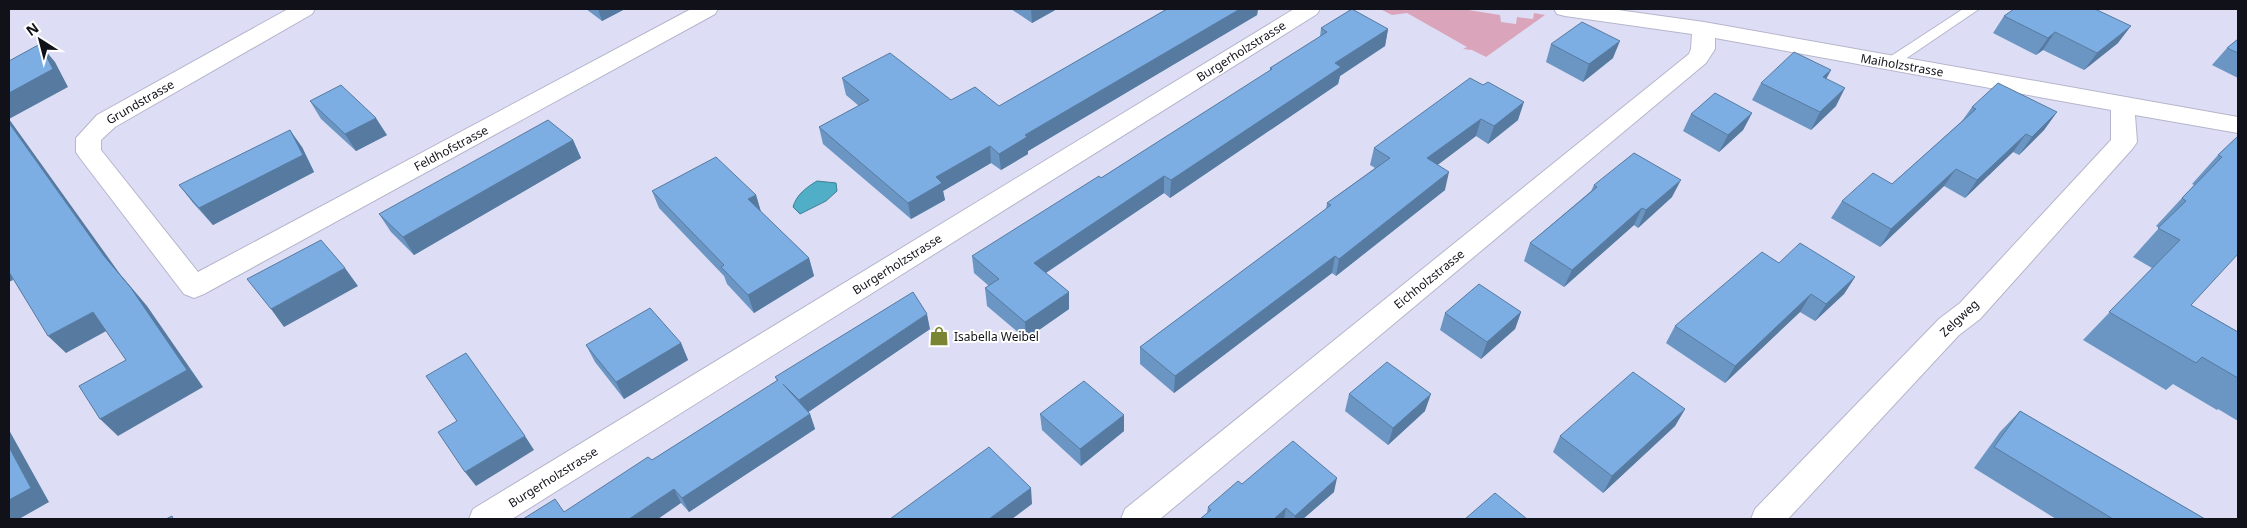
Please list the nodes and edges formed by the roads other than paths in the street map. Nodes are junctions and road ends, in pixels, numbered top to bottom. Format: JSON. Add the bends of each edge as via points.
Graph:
{"nodes":[{"id":1,"x":304,"y":9,"type":"edge"},
{"id":2,"x":707,"y":9,"type":"edge"},
{"id":3,"x":1309,"y":9,"type":"edge"},
{"id":4,"x":1565,"y":9,"type":"edge"},
{"id":5,"x":1972,"y":9,"type":"edge"},
{"id":6,"x":1704,"y":29,"type":"junction"},
{"id":7,"x":1890,"y":63,"type":"junction"},
{"id":8,"x":2123,"y":105,"type":"junction"},
{"id":9,"x":2238,"y":125,"type":"edge"},
{"id":10,"x":194,"y":287,"type":"joint"},
{"id":11,"x":485,"y":519,"type":"edge"},
{"id":12,"x":1137,"y":519,"type":"edge"},
{"id":13,"x":1767,"y":519,"type":"edge"}],
"edges":[{"from":1,"to":10,"type":"street","name":"Grundstrasse","via":[[106,121],[88,138],[89,152]]},
{"from":2,"to":10,"type":"street","name":"Feldhofstrasse"},
{"from":3,"to":11,"type":"street","name":"Burgerholzstrasse"},
{"from":4,"to":6,"type":"street","name":"Maiholzstrasse"},
{"from":5,"to":7,"type":"lane"},
{"from":6,"to":7,"type":"street","name":"Maiholzstrasse"},
{"from":6,"to":12,"type":"street","name":"Eichholzstrasse","via":[[1703,49],[1698,58]]},
{"from":7,"to":8,"type":"street","name":"Maiholzstrasse"},
{"from":8,"to":9,"type":"street","name":"Maiholzstrasse"},
{"from":8,"to":13,"type":"street","name":"Zelgweg","via":[[2124,142],[1970,311],[1948,327]]}]}
